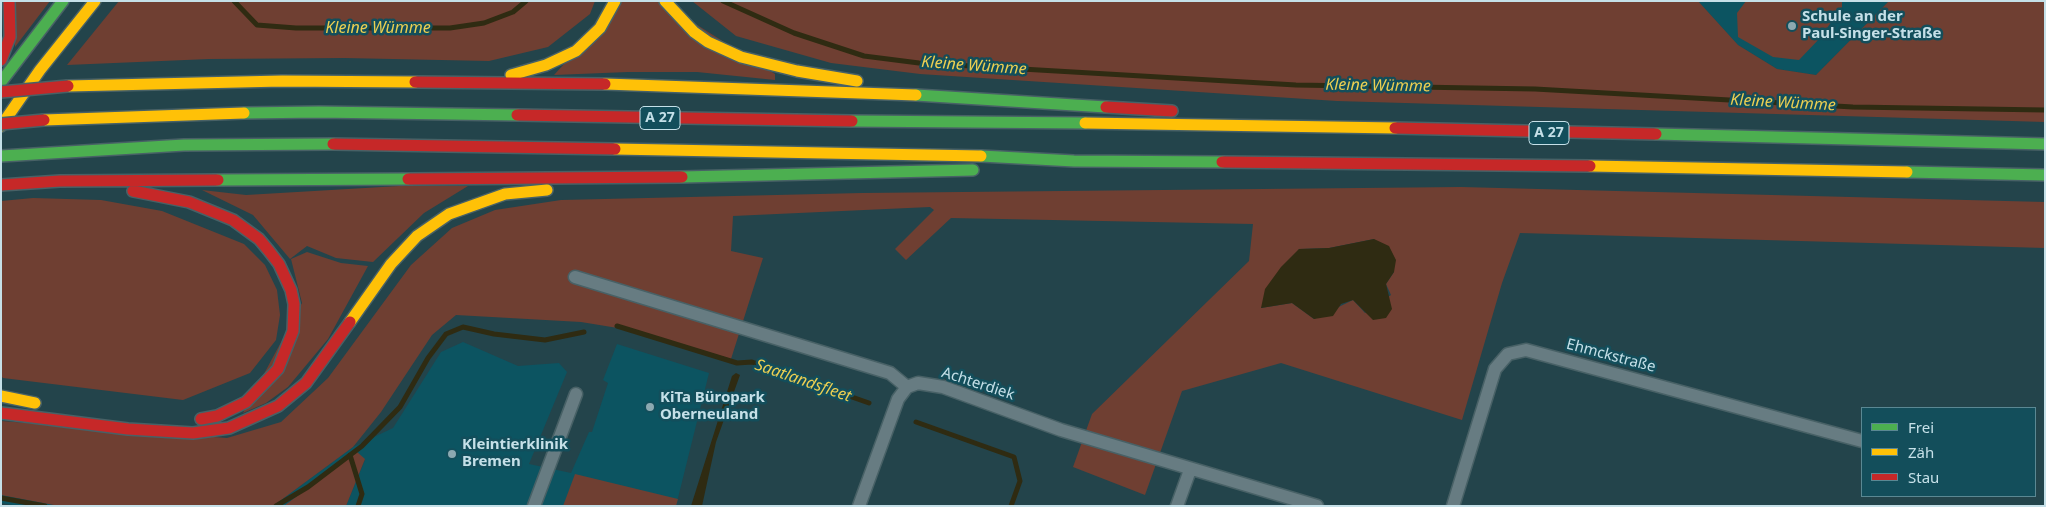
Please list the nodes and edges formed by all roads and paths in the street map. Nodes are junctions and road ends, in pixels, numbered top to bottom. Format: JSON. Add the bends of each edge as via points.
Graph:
{"nodes":[{"id":1,"x":9,"y":1,"type":"edge"},
{"id":2,"x":63,"y":1,"type":"edge"},
{"id":3,"x":95,"y":1,"type":"edge"},
{"id":4,"x":615,"y":1,"type":"edge"},
{"id":5,"x":665,"y":1,"type":"edge"},
{"id":6,"x":1,"y":60,"type":"edge"},
{"id":7,"x":1,"y":82,"type":"edge"},
{"id":8,"x":482,"y":82,"type":"junction"},
{"id":9,"x":1,"y":92,"type":"edge"},
{"id":10,"x":947,"y":96,"type":"junction"},
{"id":11,"x":1,"y":125,"type":"edge"},
{"id":12,"x":1276,"y":125,"type":"junction"},
{"id":13,"x":2045,"y":144,"type":"edge"},
{"id":14,"x":1,"y":156,"type":"edge"},
{"id":15,"x":1074,"y":161,"type":"junction"},
{"id":16,"x":2045,"y":175,"type":"edge"},
{"id":17,"x":664,"y":177,"type":"junction"},
{"id":18,"x":60,"y":181,"type":"junction"},
{"id":19,"x":1,"y":185,"type":"edge"},
{"id":20,"x":575,"y":276,"type":"dead end"},
{"id":21,"x":907,"y":387,"type":"junction"},
{"id":22,"x":576,"y":394,"type":"dead end"},
{"id":23,"x":1,"y":396,"type":"edge"},
{"id":24,"x":47,"y":404,"type":"dead end"},
{"id":25,"x":1,"y":412,"type":"edge"},
{"id":26,"x":169,"y":420,"type":"dead end"},
{"id":27,"x":1861,"y":441,"type":"edge"},
{"id":28,"x":1190,"y":470,"type":"junction"},
{"id":29,"x":534,"y":506,"type":"edge"},
{"id":30,"x":859,"y":506,"type":"edge"},
{"id":31,"x":1177,"y":506,"type":"edge"},
{"id":32,"x":1317,"y":506,"type":"edge"},
{"id":33,"x":1453,"y":506,"type":"edge"}],
"edges":[{"from":1,"to":6,"type":"main road","via":[[10,31]]},
{"from":2,"to":7,"type":"main road"},
{"from":3,"to":11,"type":"main road"},
{"from":4,"to":8,"type":"main road","via":[[600,28],[576,51],[546,66]]},
{"from":5,"to":10,"type":"main road","via":[[694,32],[741,57],[797,71]]},
{"from":8,"to":9,"type":"main road","bridge":true,"via":[[282,81],[68,86]]},
{"from":8,"to":10,"type":"main road"},
{"from":10,"to":12,"type":"main road","via":[[1169,110]]},
{"from":11,"to":12,"type":"main road","number":"A 27","bridge":true,"via":[[159,115],[319,112]]},
{"from":12,"to":13,"type":"main road","number":"A 27"},
{"from":14,"to":15,"type":"main road","number":"A 27","via":[[184,145],[311,144],[921,154]]},
{"from":15,"to":16,"type":"main road","number":"A 27","via":[[1697,167]]},
{"from":15,"to":17,"type":"main road","via":[[987,169]]},
{"from":17,"to":18,"type":"main road"},
{"from":17,"to":25,"type":"main road","via":[[505,194],[449,214],[417,236],[391,264],[306,383],[278,406],[246,422],[193,433],[128,429]]},
{"from":18,"to":19,"type":"main road"},
{"from":18,"to":26,"type":"main road","via":[[154,194],[219,212],[258,239],[286,277],[294,304],[293,331],[284,357],[270,380],[232,410],[201,419]]},
{"from":20,"to":21,"type":"street","via":[[890,373]]},
{"from":21,"to":28,"type":"street","name":"Achterdiek","via":[[918,383],[943,387],[1061,430]]},
{"from":21,"to":30,"type":"street","via":[[898,399]]},
{"from":22,"to":29,"type":"street"},
{"from":23,"to":24,"type":"main road"},
{"from":27,"to":33,"type":"street","name":"Ehmckstraße","via":[[1526,350],[1508,354],[1495,369]]},
{"from":28,"to":31,"type":"street"},
{"from":28,"to":32,"type":"street","name":"Achterdiek"}]}
